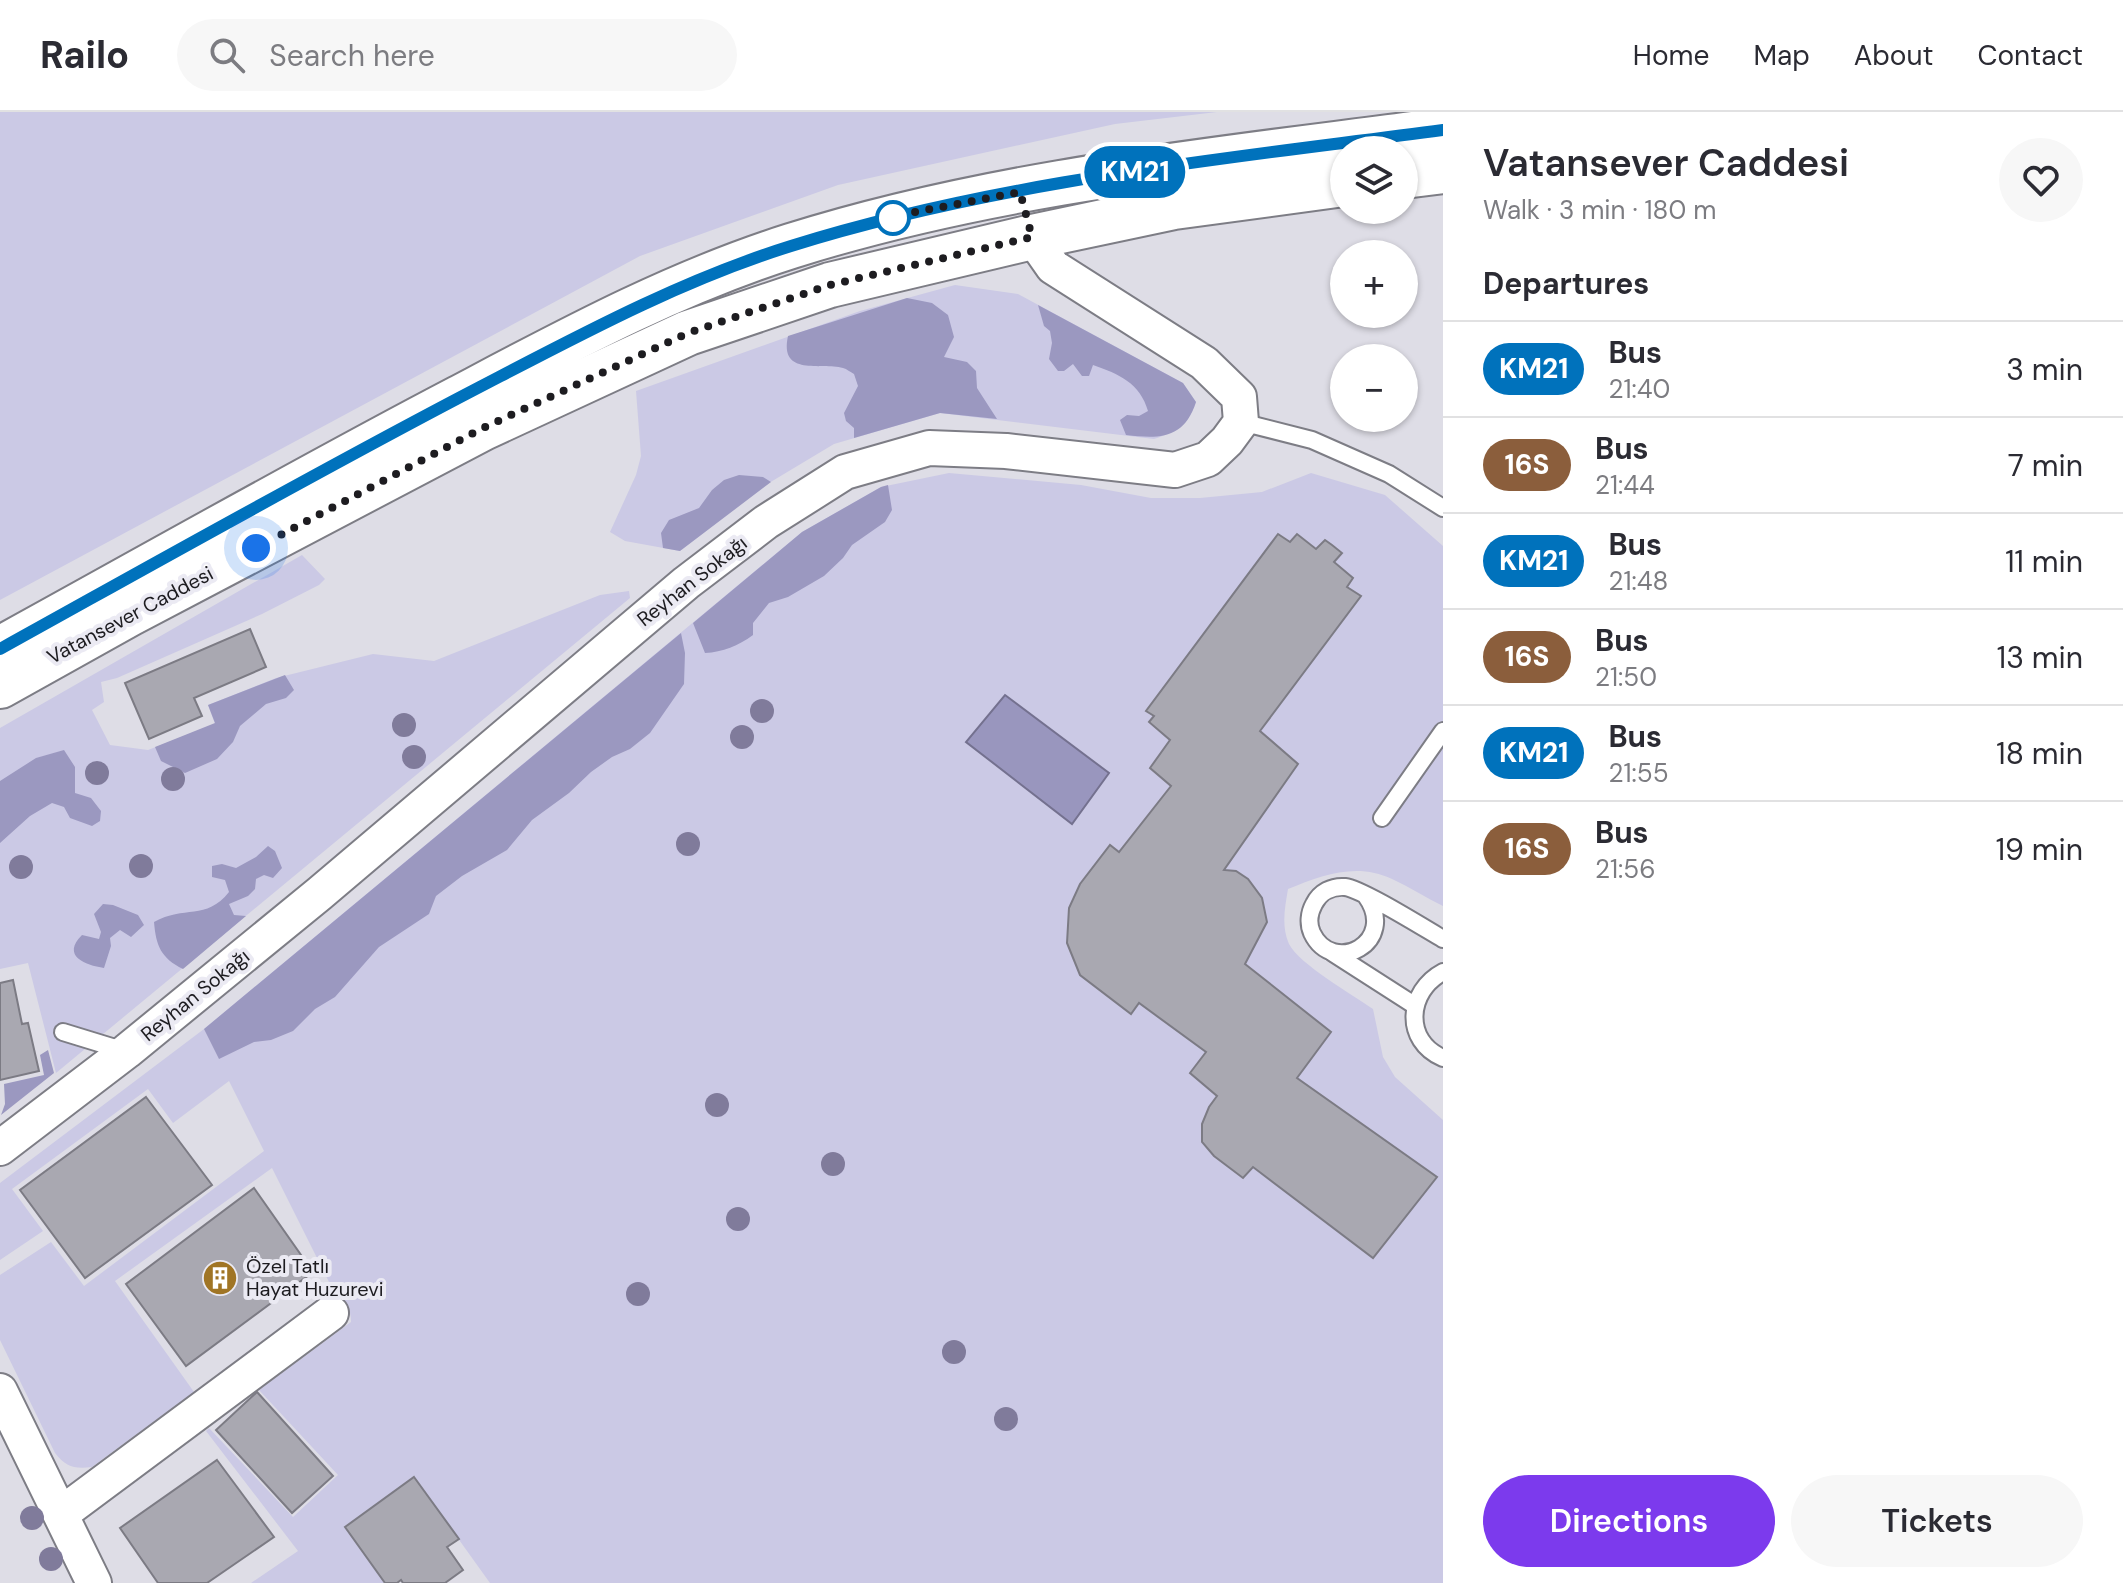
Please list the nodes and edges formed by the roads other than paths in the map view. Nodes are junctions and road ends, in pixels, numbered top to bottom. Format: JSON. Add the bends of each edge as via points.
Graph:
{"nodes":[{"id":1,"x":1443,"y":130,"type":"edge"},
{"id":2,"x":1443,"y":171,"type":"edge"},
{"id":3,"x":1418,"y":174,"type":"edge"},
{"id":4,"x":1330,"y":186,"type":"edge"},
{"id":5,"x":1020,"y":192,"type":"junction"},
{"id":6,"x":1032,"y":237,"type":"junction"},
{"id":7,"x":1241,"y":422,"type":"junction"},
{"id":8,"x":1443,"y":508,"type":"edge"},
{"id":9,"x":0,"y":649,"type":"edge"},
{"id":10,"x":0,"y":686,"type":"edge"},
{"id":11,"x":1443,"y":731,"type":"edge"},
{"id":12,"x":1382,"y":818,"type":"dead end"},
{"id":13,"x":1366,"y":896,"type":"junction"},
{"id":14,"x":1443,"y":939,"type":"edge"},
{"id":15,"x":1332,"y":952,"type":"junction"},
{"id":16,"x":1443,"y":972,"type":"edge"},
{"id":17,"x":1414,"y":1005,"type":"junction"},
{"id":18,"x":63,"y":1032,"type":"dead end"},
{"id":19,"x":1426,"y":1047,"type":"junction"},
{"id":20,"x":127,"y":1051,"type":"junction"},
{"id":21,"x":1443,"y":1058,"type":"edge"},
{"id":22,"x":1443,"y":1069,"type":"edge"},
{"id":23,"x":0,"y":1148,"type":"edge"},
{"id":24,"x":331,"y":1313,"type":"dead end"},
{"id":25,"x":0,"y":1391,"type":"edge"},
{"id":26,"x":61,"y":1514,"type":"junction"},
{"id":27,"x":94,"y":1583,"type":"edge"}],
"edges":[{"from":1,"to":5,"type":"main road","name":"Vatansever Caddesi","via":[[1169,166]]},
{"from":2,"to":3,"type":"main road"},
{"from":4,"to":6,"type":"main road","name":"Vatansever Caddesi","via":[[1174,207]]},
{"from":5,"to":6,"type":"main road"},
{"from":5,"to":9,"type":"main road","name":"Vatansever Caddesi","via":[[910,213],[790,246],[626,311]]},
{"from":6,"to":7,"type":"street","via":[[1053,267],[1204,363],[1239,397]]},
{"from":6,"to":10,"type":"main road","name":"Vatansever Caddesi","via":[[830,285],[688,333],[483,428]]},
{"from":7,"to":8,"type":"lane","via":[[1312,440],[1389,474]]},
{"from":7,"to":20,"type":"street","name":"Reyhan Sokağı","via":[[1208,459],[1175,470],[929,448],[845,472],[766,522],[686,583]]},
{"from":11,"to":12,"type":"lane"},
{"from":13,"to":14,"type":"lane"},
{"from":13,"to":15,"type":"lane","via":[[1376,915],[1372,937],[1354,952]]},
{"from":13,"to":15,"type":"lane","via":[[1337,887],[1313,906],[1310,927],[1321,946]]},
{"from":15,"to":17,"type":"lane"},
{"from":16,"to":17,"type":"lane","via":[[1432,978]]},
{"from":17,"to":19,"type":"lane","via":[[1413,1022]]},
{"from":18,"to":20,"type":"lane"},
{"from":19,"to":21,"type":"lane"},
{"from":19,"to":22,"type":"lane"},
{"from":20,"to":23,"type":"street","name":"Reyhan Sokağı"},
{"from":24,"to":26,"type":"street"},
{"from":25,"to":26,"type":"street"},
{"from":26,"to":27,"type":"street"}]}
